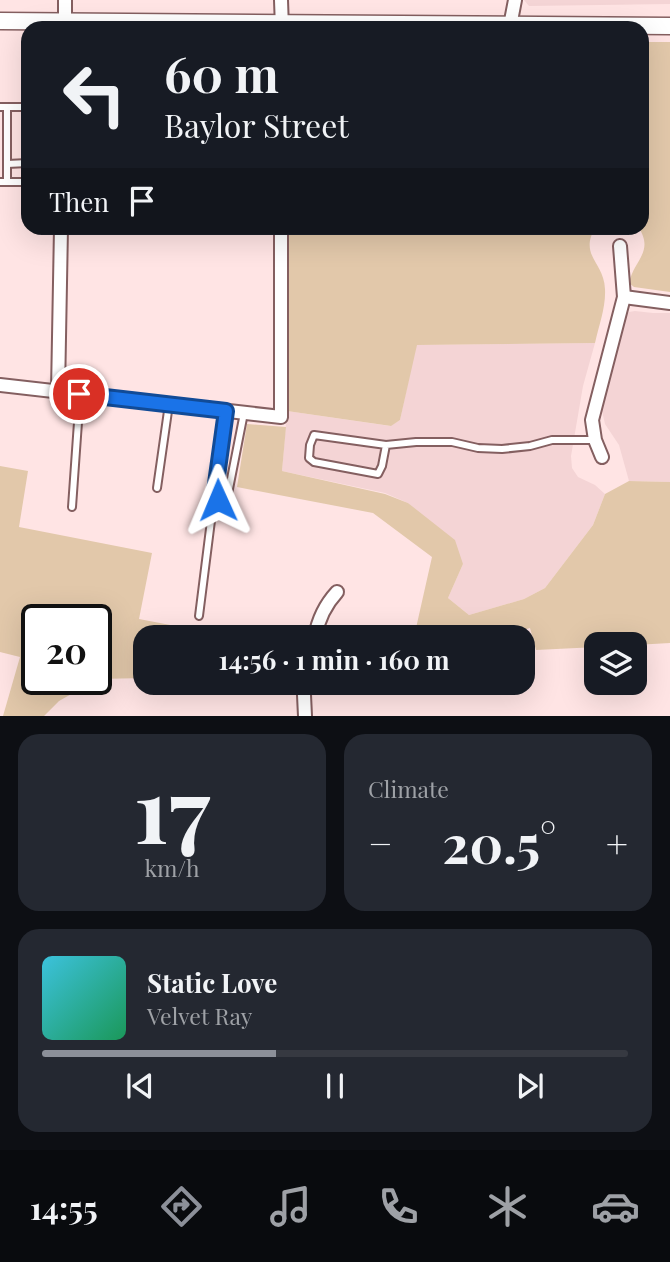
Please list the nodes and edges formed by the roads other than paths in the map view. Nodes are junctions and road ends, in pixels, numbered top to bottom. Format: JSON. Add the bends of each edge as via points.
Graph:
{"nodes":[{"id":1,"x":65,"y":0,"type":"edge"},
{"id":2,"x":281,"y":0,"type":"edge"},
{"id":3,"x":514,"y":0,"type":"edge"},
{"id":4,"x":0,"y":21,"type":"edge"},
{"id":5,"x":65,"y":21,"type":"edge"},
{"id":6,"x":282,"y":21,"type":"edge"},
{"id":7,"x":510,"y":21,"type":"edge"},
{"id":8,"x":21,"y":23,"type":"edge"},
{"id":9,"x":649,"y":26,"type":"edge"},
{"id":10,"x":670,"y":26,"type":"edge"},
{"id":11,"x":3,"y":107,"type":"edge"},
{"id":12,"x":21,"y":107,"type":"edge"},
{"id":13,"x":21,"y":163,"type":"edge"},
{"id":14,"x":7,"y":164,"type":"junction"},
{"id":15,"x":4,"y":182,"type":"edge"},
{"id":16,"x":61,"y":235,"type":"edge"},
{"id":17,"x":281,"y":235,"type":"edge"},
{"id":18,"x":620,"y":246,"type":"dead end"},
{"id":19,"x":624,"y":297,"type":"junction"},
{"id":20,"x":670,"y":303,"type":"edge"},
{"id":21,"x":0,"y":385,"type":"edge"},
{"id":22,"x":58,"y":392,"type":"junction"},
{"id":23,"x":79,"y":394,"type":"junction"},
{"id":24,"x":169,"y":404,"type":"junction"},
{"id":25,"x":226,"y":411,"type":"junction"},
{"id":26,"x":245,"y":412,"type":"junction"},
{"id":27,"x":595,"y":440,"type":"junction"},
{"id":28,"x":386,"y":445,"type":"junction"},
{"id":29,"x":602,"y":457,"type":"dead end"},
{"id":30,"x":157,"y":488,"type":"dead end"},
{"id":31,"x":214,"y":498,"type":"junction"},
{"id":32,"x":72,"y":507,"type":"dead end"},
{"id":33,"x":337,"y":592,"type":"dead end"},
{"id":34,"x":199,"y":616,"type":"dead end"},
{"id":35,"x":317,"y":625,"type":"edge"},
{"id":36,"x":303,"y":695,"type":"edge"},
{"id":37,"x":304,"y":716,"type":"edge"}],
"edges":[{"from":1,"to":5,"type":"street"},
{"from":2,"to":6,"type":"street"},
{"from":3,"to":7,"type":"street"},
{"from":4,"to":8,"type":"main road"},
{"from":9,"to":10,"type":"main road"},
{"from":11,"to":12,"type":"lane"},
{"from":11,"to":14,"type":"lane"},
{"from":13,"to":14,"type":"lane"},
{"from":14,"to":15,"type":"lane"},
{"from":16,"to":22,"type":"street"},
{"from":17,"to":26,"type":"street","via":[[281,417]]},
{"from":18,"to":19,"type":"street"},
{"from":19,"to":20,"type":"street"},
{"from":19,"to":27,"type":"street","via":[[592,420]]},
{"from":21,"to":22,"type":"street"},
{"from":22,"to":23,"type":"street"},
{"from":23,"to":24,"type":"street"},
{"from":23,"to":32,"type":"lane"},
{"from":24,"to":25,"type":"street"},
{"from":24,"to":30,"type":"lane"},
{"from":25,"to":26,"type":"street"},
{"from":25,"to":31,"type":"lane"},
{"from":26,"to":31,"type":"lane","via":[[228,494]]},
{"from":27,"to":28,"type":"lane","via":[[552,440],[502,449],[452,442]]},
{"from":27,"to":29,"type":"street"},
{"from":28,"to":28,"type":"lane","via":[[314,435],[309,458],[378,474]]},
{"from":31,"to":34,"type":"lane"},
{"from":33,"to":35,"type":"street"},
{"from":36,"to":37,"type":"street"}]}
